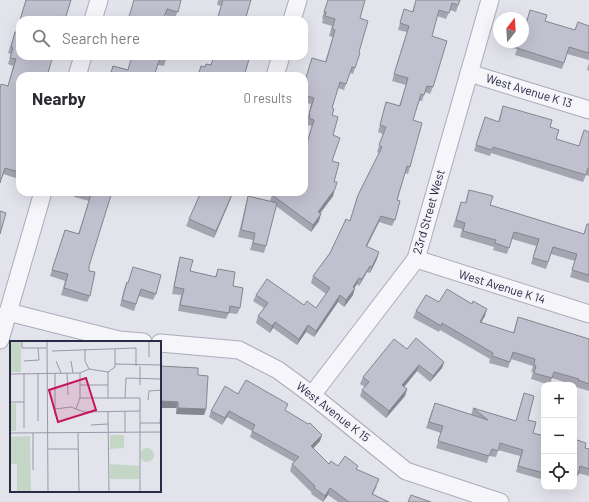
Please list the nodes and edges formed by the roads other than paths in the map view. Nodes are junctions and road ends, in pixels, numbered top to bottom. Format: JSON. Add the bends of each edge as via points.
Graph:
{"nodes":[{"id":1,"x":99,"y":0,"type":"edge"},
{"id":2,"x":298,"y":0,"type":"edge"},
{"id":3,"x":490,"y":0,"type":"edge"},
{"id":4,"x":94,"y":16,"type":"edge"},
{"id":5,"x":293,"y":16,"type":"edge"},
{"id":6,"x":82,"y":60,"type":"edge"},
{"id":7,"x":280,"y":60,"type":"edge"},
{"id":8,"x":78,"y":72,"type":"edge"},
{"id":9,"x":276,"y":72,"type":"edge"},
{"id":10,"x":469,"y":73,"type":"junction"},
{"id":11,"x":589,"y":110,"type":"edge"},
{"id":12,"x":42,"y":196,"type":"edge"},
{"id":13,"x":416,"y":259,"type":"junction"},
{"id":14,"x":8,"y":312,"type":"junction"},
{"id":15,"x":589,"y":314,"type":"edge"},
{"id":16,"x":0,"y":340,"type":"edge"},
{"id":17,"x":131,"y":341,"type":"edge"},
{"id":18,"x":161,"y":343,"type":"edge"},
{"id":19,"x":312,"y":395,"type":"junction"},
{"id":20,"x":500,"y":502,"type":"edge"}],
"edges":[{"from":1,"to":4,"type":"street"},
{"from":2,"to":5,"type":"street"},
{"from":3,"to":10,"type":"street","name":"23rd Street West"},
{"from":6,"to":8,"type":"street"},
{"from":7,"to":9,"type":"street"},
{"from":10,"to":11,"type":"street","name":"West Avenue K 13"},
{"from":10,"to":13,"type":"street","name":"23rd Street West"},
{"from":12,"to":14,"type":"street"},
{"from":13,"to":15,"type":"street","name":"West Avenue K 14"},
{"from":13,"to":19,"type":"street","name":"23rd Street West"},
{"from":14,"to":16,"type":"street"},
{"from":14,"to":17,"type":"street"},
{"from":18,"to":19,"type":"street","name":"West Avenue K 15","via":[[239,350],[278,370]]},
{"from":19,"to":20,"type":"street","name":"West Avenue K 15","via":[[406,471]]}]}
